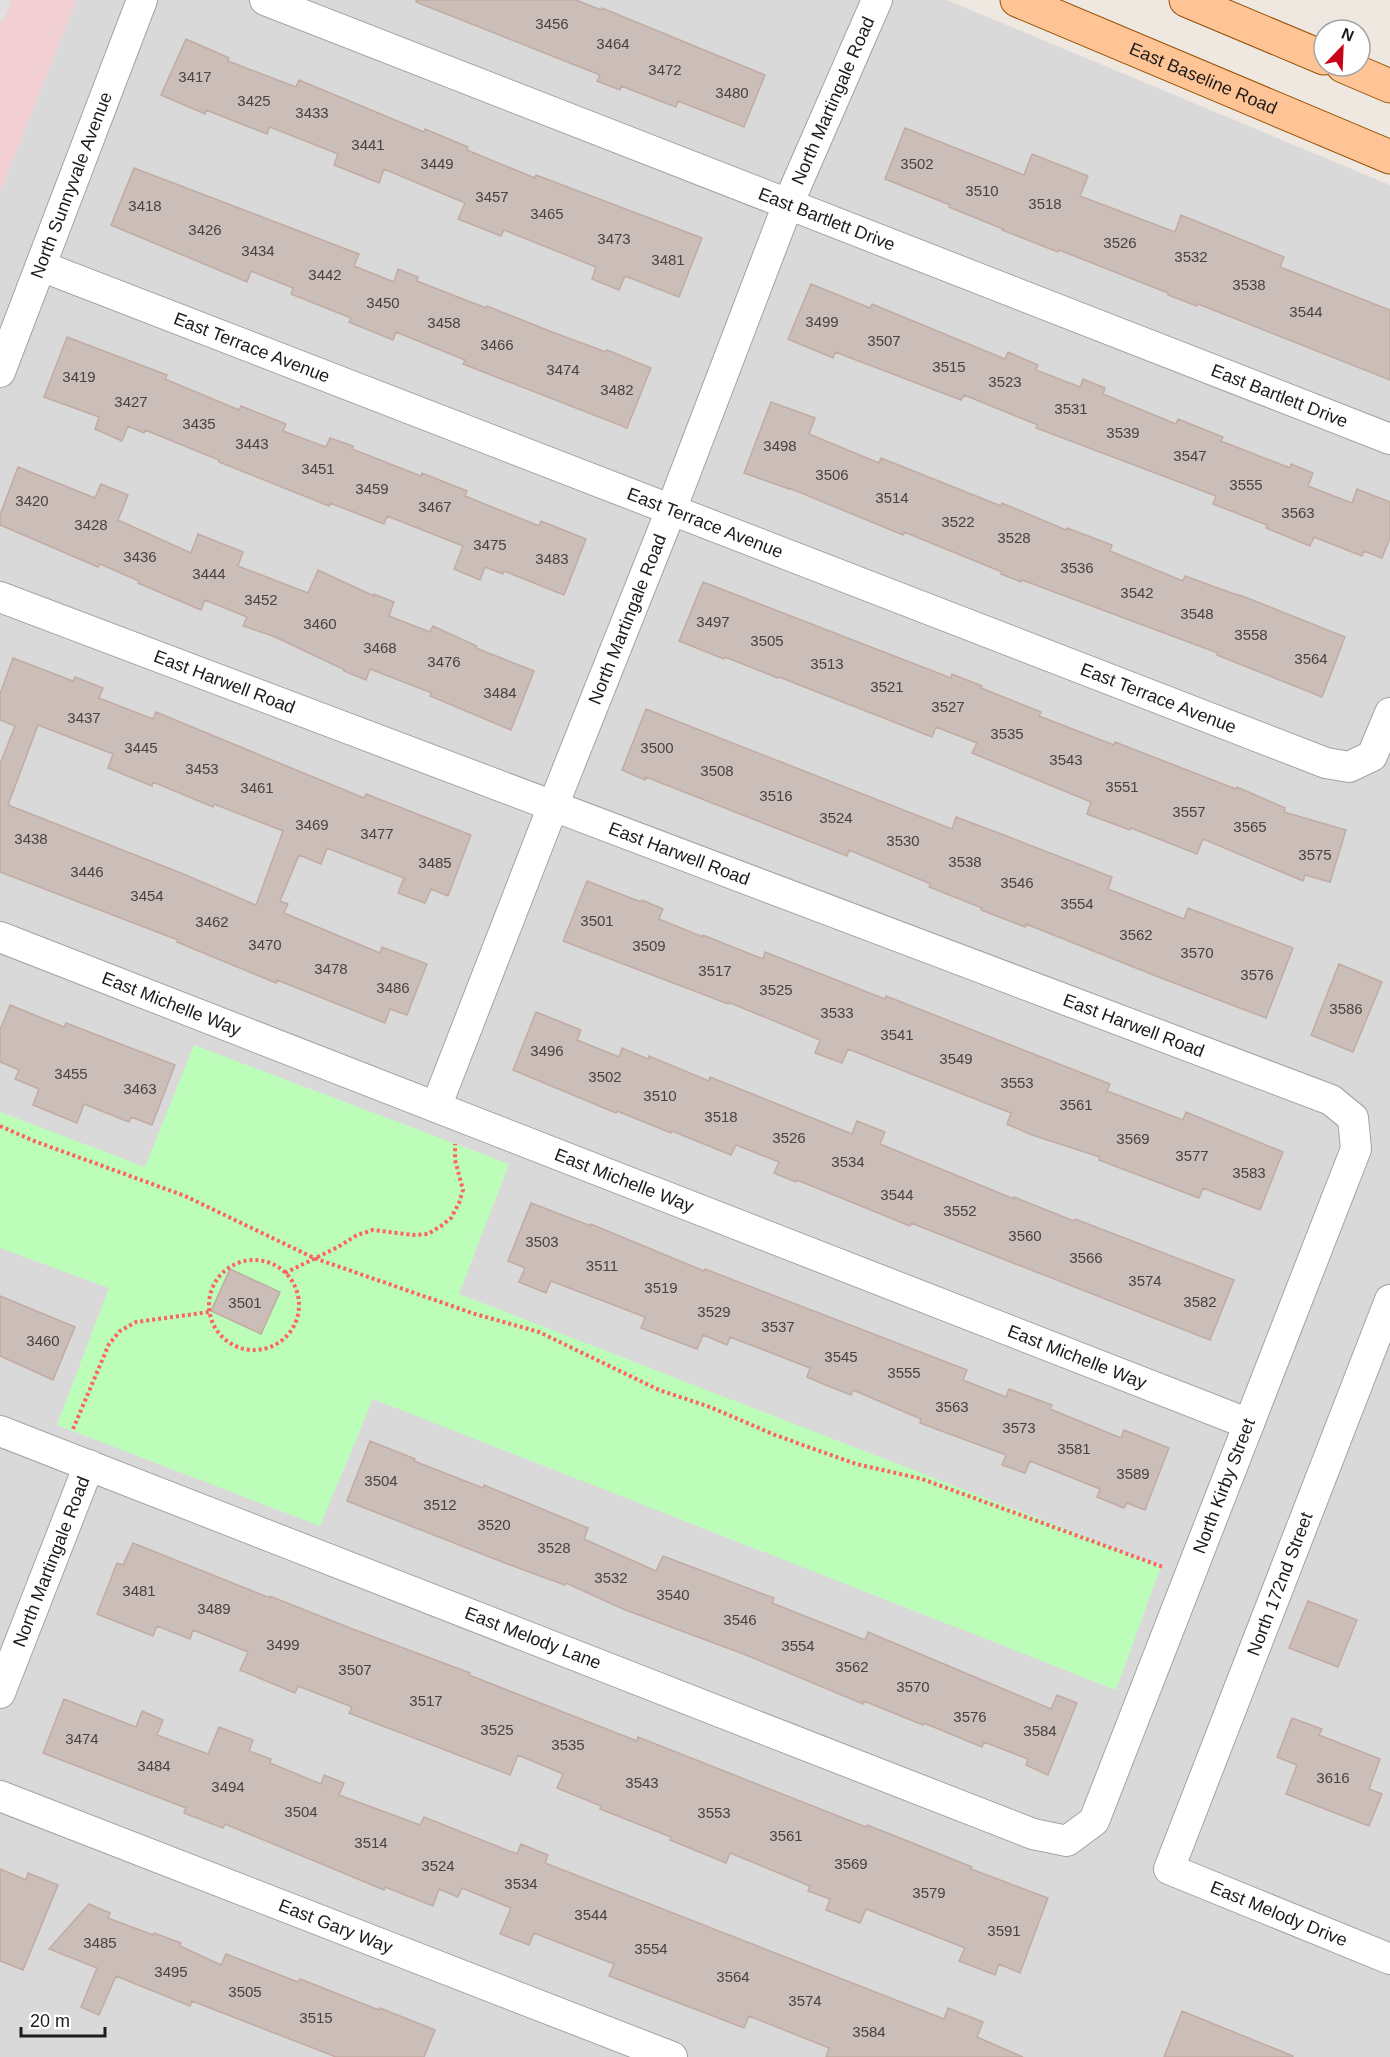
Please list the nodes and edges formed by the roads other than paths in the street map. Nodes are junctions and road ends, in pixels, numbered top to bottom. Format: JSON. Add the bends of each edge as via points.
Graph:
{"nodes":[{"id":1,"x":142,"y":0,"type":"edge"},
{"id":2,"x":265,"y":0,"type":"edge"},
{"id":3,"x":877,"y":0,"type":"edge"},
{"id":4,"x":1017,"y":0,"type":"edge"},
{"id":5,"x":1186,"y":0,"type":"edge"},
{"id":6,"x":1312,"y":53,"type":"edge"},
{"id":7,"x":1371,"y":78,"type":"edge"},
{"id":8,"x":1390,"y":86,"type":"edge"},
{"id":9,"x":1390,"y":157,"type":"edge"},
{"id":10,"x":788,"y":204,"type":"junction"},
{"id":11,"x":40,"y":266,"type":"junction"},
{"id":12,"x":0,"y":372,"type":"edge"},
{"id":13,"x":1390,"y":439,"type":"edge"},
{"id":14,"x":671,"y":510,"type":"junction"},
{"id":15,"x":0,"y":597,"type":"edge"},
{"id":16,"x":1390,"y":713,"type":"edge"},
{"id":17,"x":552,"y":806,"type":"junction"},
{"id":18,"x":0,"y":936,"type":"edge"},
{"id":19,"x":449,"y":1112,"type":"junction"},
{"id":20,"x":1353,"y":1118,"type":"joint"},
{"id":21,"x":1390,"y":1300,"type":"edge"},
{"id":22,"x":1249,"y":1424,"type":"junction"},
{"id":23,"x":0,"y":1431,"type":"edge"},
{"id":24,"x":76,"y":1460,"type":"junction"},
{"id":25,"x":0,"y":1693,"type":"edge"},
{"id":26,"x":0,"y":1796,"type":"edge"},
{"id":27,"x":1066,"y":1841,"type":"joint"},
{"id":28,"x":1169,"y":1869,"type":"joint"},
{"id":29,"x":1390,"y":1959,"type":"edge"},
{"id":30,"x":672,"y":2057,"type":"edge"}],
"edges":[{"from":1,"to":11,"type":"street","name":"North Sunnyvale Avenue"},
{"from":2,"to":10,"type":"street","name":"East Bartlett Drive"},
{"from":3,"to":10,"type":"street","name":"North Martingale Road"},
{"from":4,"to":9,"type":"main road","name":"East Baseline Road"},
{"from":5,"to":6,"type":"main road"},
{"from":7,"to":8,"type":"main road"},
{"from":10,"to":13,"type":"street","name":"East Bartlett Drive"},
{"from":10,"to":14,"type":"street","name":"North Martingale Road"},
{"from":11,"to":12,"type":"street","name":"North Sunnyvale Avenue"},
{"from":11,"to":14,"type":"street","name":"East Terrace Avenue"},
{"from":14,"to":16,"type":"street","name":"East Terrace Avenue","via":[[1326,764],[1349,767],[1372,756]]},
{"from":14,"to":17,"type":"street","name":"North Martingale Road"},
{"from":15,"to":17,"type":"street","name":"East Harwell Road"},
{"from":17,"to":19,"type":"street","name":"North Martingale Road"},
{"from":17,"to":20,"type":"street","name":"East Harwell Road","via":[[1331,1100]]},
{"from":18,"to":19,"type":"street","name":"East Michelle Way"},
{"from":19,"to":22,"type":"street","name":"East Michelle Way"},
{"from":20,"to":22,"type":"street","name":"North Kirby Street","via":[[1356,1149]]},
{"from":21,"to":28,"type":"street","name":"North 172nd Street"},
{"from":22,"to":27,"type":"street","name":"North Kirby Street","via":[[1094,1821]]},
{"from":23,"to":24,"type":"street","name":"East Melody Lane"},
{"from":24,"to":25,"type":"street","name":"North Martingale Road"},
{"from":24,"to":27,"type":"street","name":"East Melody Lane","via":[[1033,1834]]},
{"from":26,"to":30,"type":"street","name":"East Gary Way"},
{"from":28,"to":29,"type":"street","name":"East Melody Drive"}]}
